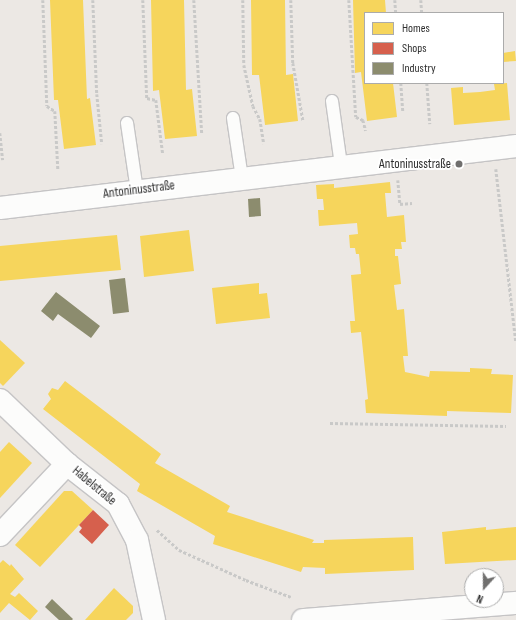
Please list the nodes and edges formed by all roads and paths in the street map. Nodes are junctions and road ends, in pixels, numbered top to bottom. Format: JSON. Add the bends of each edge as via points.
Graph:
{"nodes":[{"id":1,"x":42,"y":0,"type":"edge"},
{"id":2,"x":93,"y":0,"type":"edge"},
{"id":3,"x":143,"y":0,"type":"edge"},
{"id":4,"x":194,"y":0,"type":"edge"},
{"id":5,"x":243,"y":0,"type":"edge"},
{"id":6,"x":291,"y":0,"type":"edge"},
{"id":7,"x":349,"y":0,"type":"edge"},
{"id":8,"x":395,"y":0,"type":"edge"},
{"id":9,"x":421,"y":0,"type":"edge"},
{"id":10,"x":396,"y":12,"type":"edge"},
{"id":11,"x":422,"y":12,"type":"edge"},
{"id":12,"x":400,"y":84,"type":"edge"},
{"id":13,"x":427,"y":84,"type":"edge"},
{"id":14,"x":332,"y":101,"type":"dead end"},
{"id":15,"x":403,"y":112,"type":"dead end"},
{"id":16,"x":234,"y":118,"type":"dead end"},
{"id":17,"x":303,"y":120,"type":"dead end"},
{"id":18,"x":127,"y":123,"type":"dead end"},
{"id":19,"x":430,"y":124,"type":"dead end"},
{"id":20,"x":366,"y":131,"type":"dead end"},
{"id":21,"x":0,"y":133,"type":"edge"},
{"id":22,"x":202,"y":135,"type":"dead end"},
{"id":23,"x":102,"y":144,"type":"dead end"},
{"id":24,"x":264,"y":144,"type":"dead end"},
{"id":25,"x":516,"y":146,"type":"edge"},
{"id":26,"x":163,"y":155,"type":"dead end"},
{"id":27,"x":3,"y":160,"type":"dead end"},
{"id":28,"x":495,"y":161,"type":"dead end"},
{"id":29,"x":341,"y":165,"type":"junction"},
{"id":30,"x":58,"y":168,"type":"dead end"},
{"id":31,"x":242,"y":178,"type":"junction"},
{"id":32,"x":397,"y":178,"type":"dead end"},
{"id":33,"x":137,"y":191,"type":"junction"},
{"id":34,"x":412,"y":204,"type":"dead end"},
{"id":35,"x":0,"y":208,"type":"edge"},
{"id":36,"x":516,"y":341,"type":"edge"},
{"id":37,"x":0,"y":400,"type":"edge"},
{"id":38,"x":330,"y":423,"type":"dead end"},
{"id":39,"x":506,"y":426,"type":"dead end"},
{"id":40,"x":67,"y":464,"type":"junction"},
{"id":41,"x":155,"y":529,"type":"dead end"},
{"id":42,"x":0,"y":534,"type":"edge"},
{"id":43,"x":291,"y":597,"type":"dead end"},
{"id":44,"x":516,"y":603,"type":"edge"},
{"id":45,"x":154,"y":620,"type":"edge"},
{"id":46,"x":303,"y":620,"type":"edge"}],
"edges":[{"from":1,"to":30,"type":"path","via":[[46,106],[55,111]]},
{"from":2,"to":23,"type":"path"},
{"from":3,"to":26,"type":"path","via":[[147,98],[156,100]]},
{"from":4,"to":22,"type":"path"},
{"from":5,"to":24,"type":"path","via":[[244,65],[253,106],[260,119]]},
{"from":6,"to":17,"type":"path","via":[[293,63]]},
{"from":7,"to":20,"type":"path","via":[[356,117],[363,120]]},
{"from":8,"to":10,"type":"path"},
{"from":9,"to":11,"type":"path"},
{"from":12,"to":15,"type":"path"},
{"from":13,"to":19,"type":"path"},
{"from":14,"to":29,"type":"lane"},
{"from":16,"to":31,"type":"lane"},
{"from":18,"to":33,"type":"lane"},
{"from":21,"to":27,"type":"path"},
{"from":25,"to":29,"type":"street","name":"Antoninusstraße"},
{"from":28,"to":36,"type":"path"},
{"from":29,"to":31,"type":"street","name":"Antoninusstraße"},
{"from":31,"to":33,"type":"street","name":"Antoninusstraße"},
{"from":32,"to":34,"type":"path","via":[[400,204]]},
{"from":33,"to":35,"type":"street","name":"Antoninusstraße"},
{"from":37,"to":40,"type":"street","name":"Habelstraße"},
{"from":38,"to":39,"type":"path"},
{"from":40,"to":42,"type":"street"},
{"from":40,"to":45,"type":"street","name":"Habelstraße","via":[[118,504],[137,540]]},
{"from":41,"to":43,"type":"path","via":[[179,550]]},
{"from":44,"to":46,"type":"street"}]}
